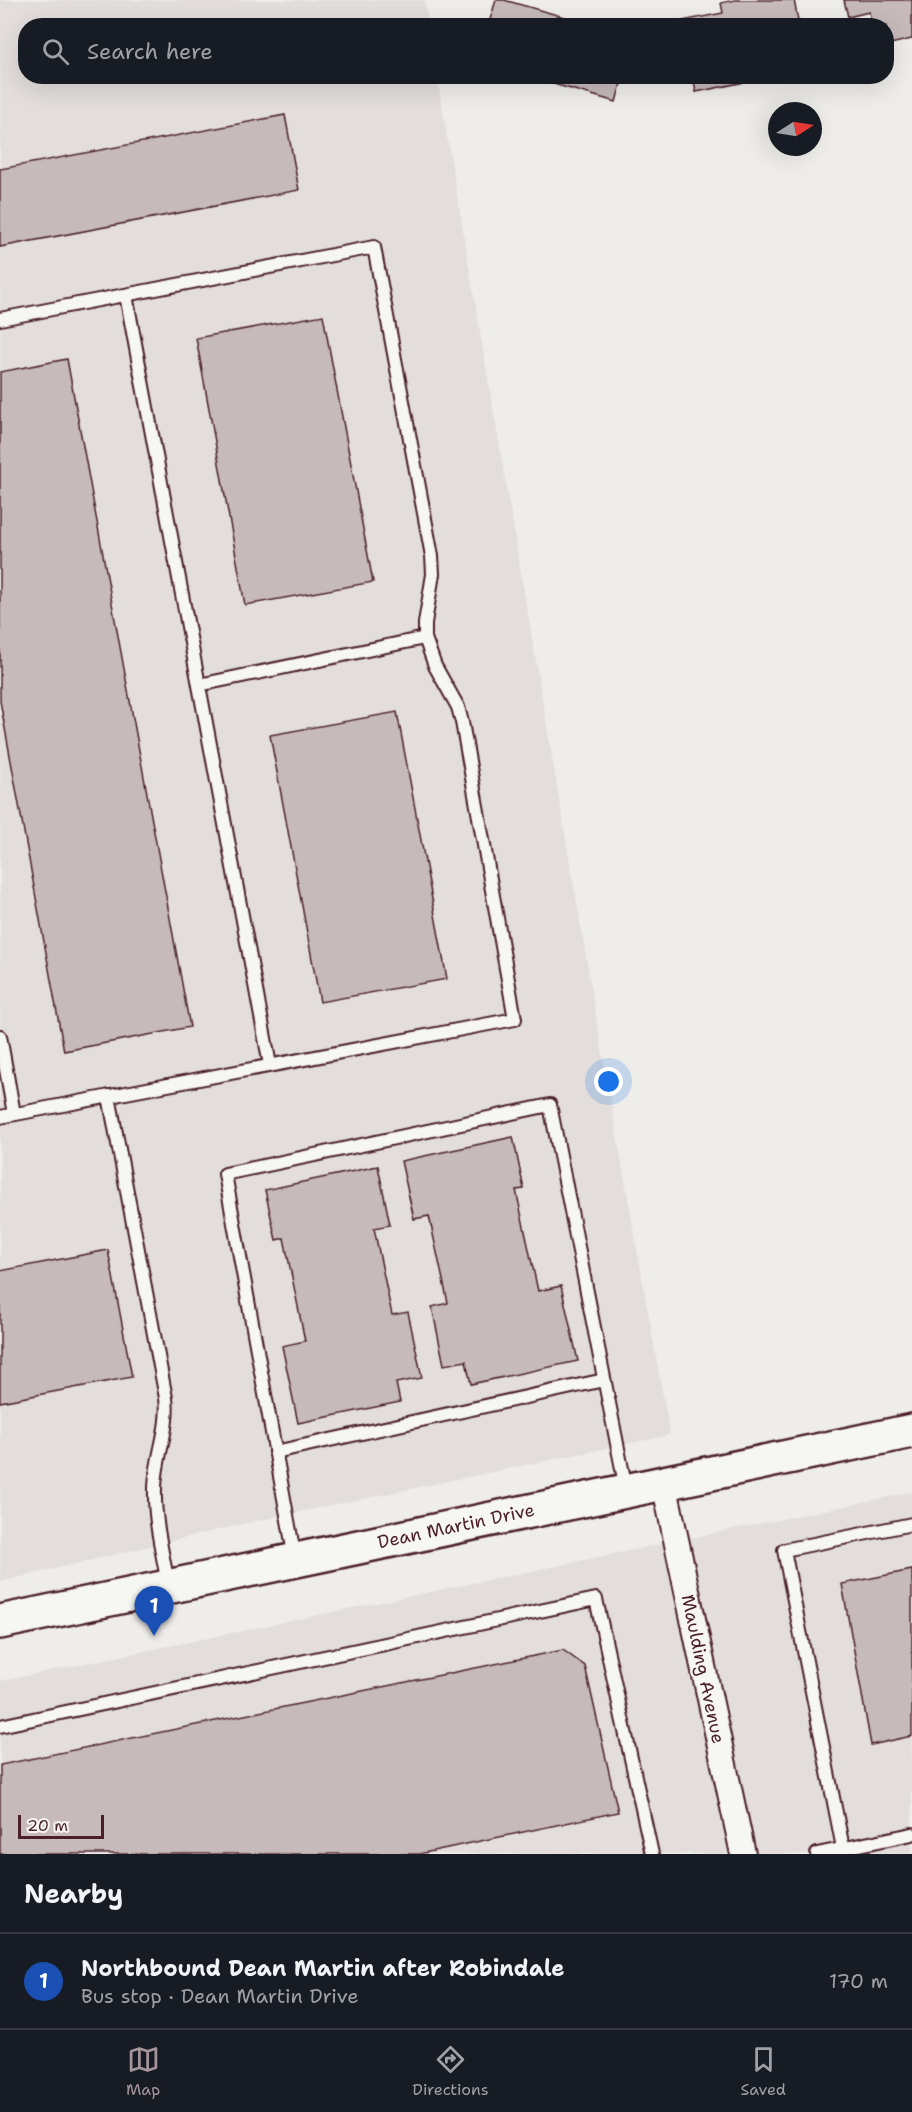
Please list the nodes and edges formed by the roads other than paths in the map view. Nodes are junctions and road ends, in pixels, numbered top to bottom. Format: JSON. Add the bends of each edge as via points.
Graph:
{"nodes":[{"id":1,"x":126,"y":295,"type":"junction"},
{"id":2,"x":0,"y":319,"type":"edge"},
{"id":3,"x":425,"y":638,"type":"junction"},
{"id":4,"x":199,"y":685,"type":"junction"},
{"id":5,"x":0,"y":1036,"type":"edge"},
{"id":6,"x":270,"y":1065,"type":"junction"},
{"id":7,"x":109,"y":1096,"type":"junction"},
{"id":8,"x":14,"y":1114,"type":"junction"},
{"id":9,"x":0,"y":1117,"type":"edge"},
{"id":10,"x":604,"y":1380,"type":"junction"},
{"id":11,"x":912,"y":1431,"type":"edge"},
{"id":12,"x":275,"y":1452,"type":"junction"},
{"id":13,"x":664,"y":1483,"type":"junction"},
{"id":14,"x":626,"y":1491,"type":"junction"},
{"id":15,"x":912,"y":1524,"type":"edge"},
{"id":16,"x":295,"y":1560,"type":"junction"},
{"id":17,"x":169,"y":1586,"type":"junction"},
{"id":18,"x":0,"y":1622,"type":"edge"},
{"id":19,"x":0,"y":1726,"type":"edge"},
{"id":20,"x":912,"y":1834,"type":"edge"},
{"id":21,"x":843,"y":1848,"type":"junction"},
{"id":22,"x":652,"y":1854,"type":"edge"},
{"id":23,"x":743,"y":1854,"type":"edge"},
{"id":24,"x":817,"y":1854,"type":"edge"}],
"edges":[{"from":1,"to":2,"type":"lane"},
{"from":1,"to":3,"type":"lane","via":[[374,248],[432,556]]},
{"from":1,"to":4,"type":"lane"},
{"from":3,"to":4,"type":"lane"},
{"from":3,"to":6,"type":"lane","via":[[462,722],[515,1018]]},
{"from":4,"to":6,"type":"lane"},
{"from":5,"to":8,"type":"lane"},
{"from":6,"to":7,"type":"lane"},
{"from":7,"to":8,"type":"lane"},
{"from":7,"to":17,"type":"lane","via":[[168,1412],[155,1505]]},
{"from":8,"to":9,"type":"lane"},
{"from":10,"to":12,"type":"lane"},
{"from":10,"to":12,"type":"lane","via":[[550,1106],[225,1174]]},
{"from":10,"to":14,"type":"lane"},
{"from":11,"to":13,"type":"main road","name":"Dean Martin Drive"},
{"from":12,"to":16,"type":"lane"},
{"from":13,"to":14,"type":"main road","name":"Dean Martin Drive"},
{"from":13,"to":23,"type":"street","name":"Maulding Avenue"},
{"from":14,"to":16,"type":"main road","name":"Dean Martin Drive"},
{"from":15,"to":21,"type":"lane","via":[[784,1550]]},
{"from":16,"to":17,"type":"main road","name":"Dean Martin Drive"},
{"from":17,"to":18,"type":"main road","name":"Dean Martin Drive"},
{"from":19,"to":22,"type":"lane","via":[[596,1599]]},
{"from":20,"to":21,"type":"lane"},
{"from":21,"to":24,"type":"lane"}]}
